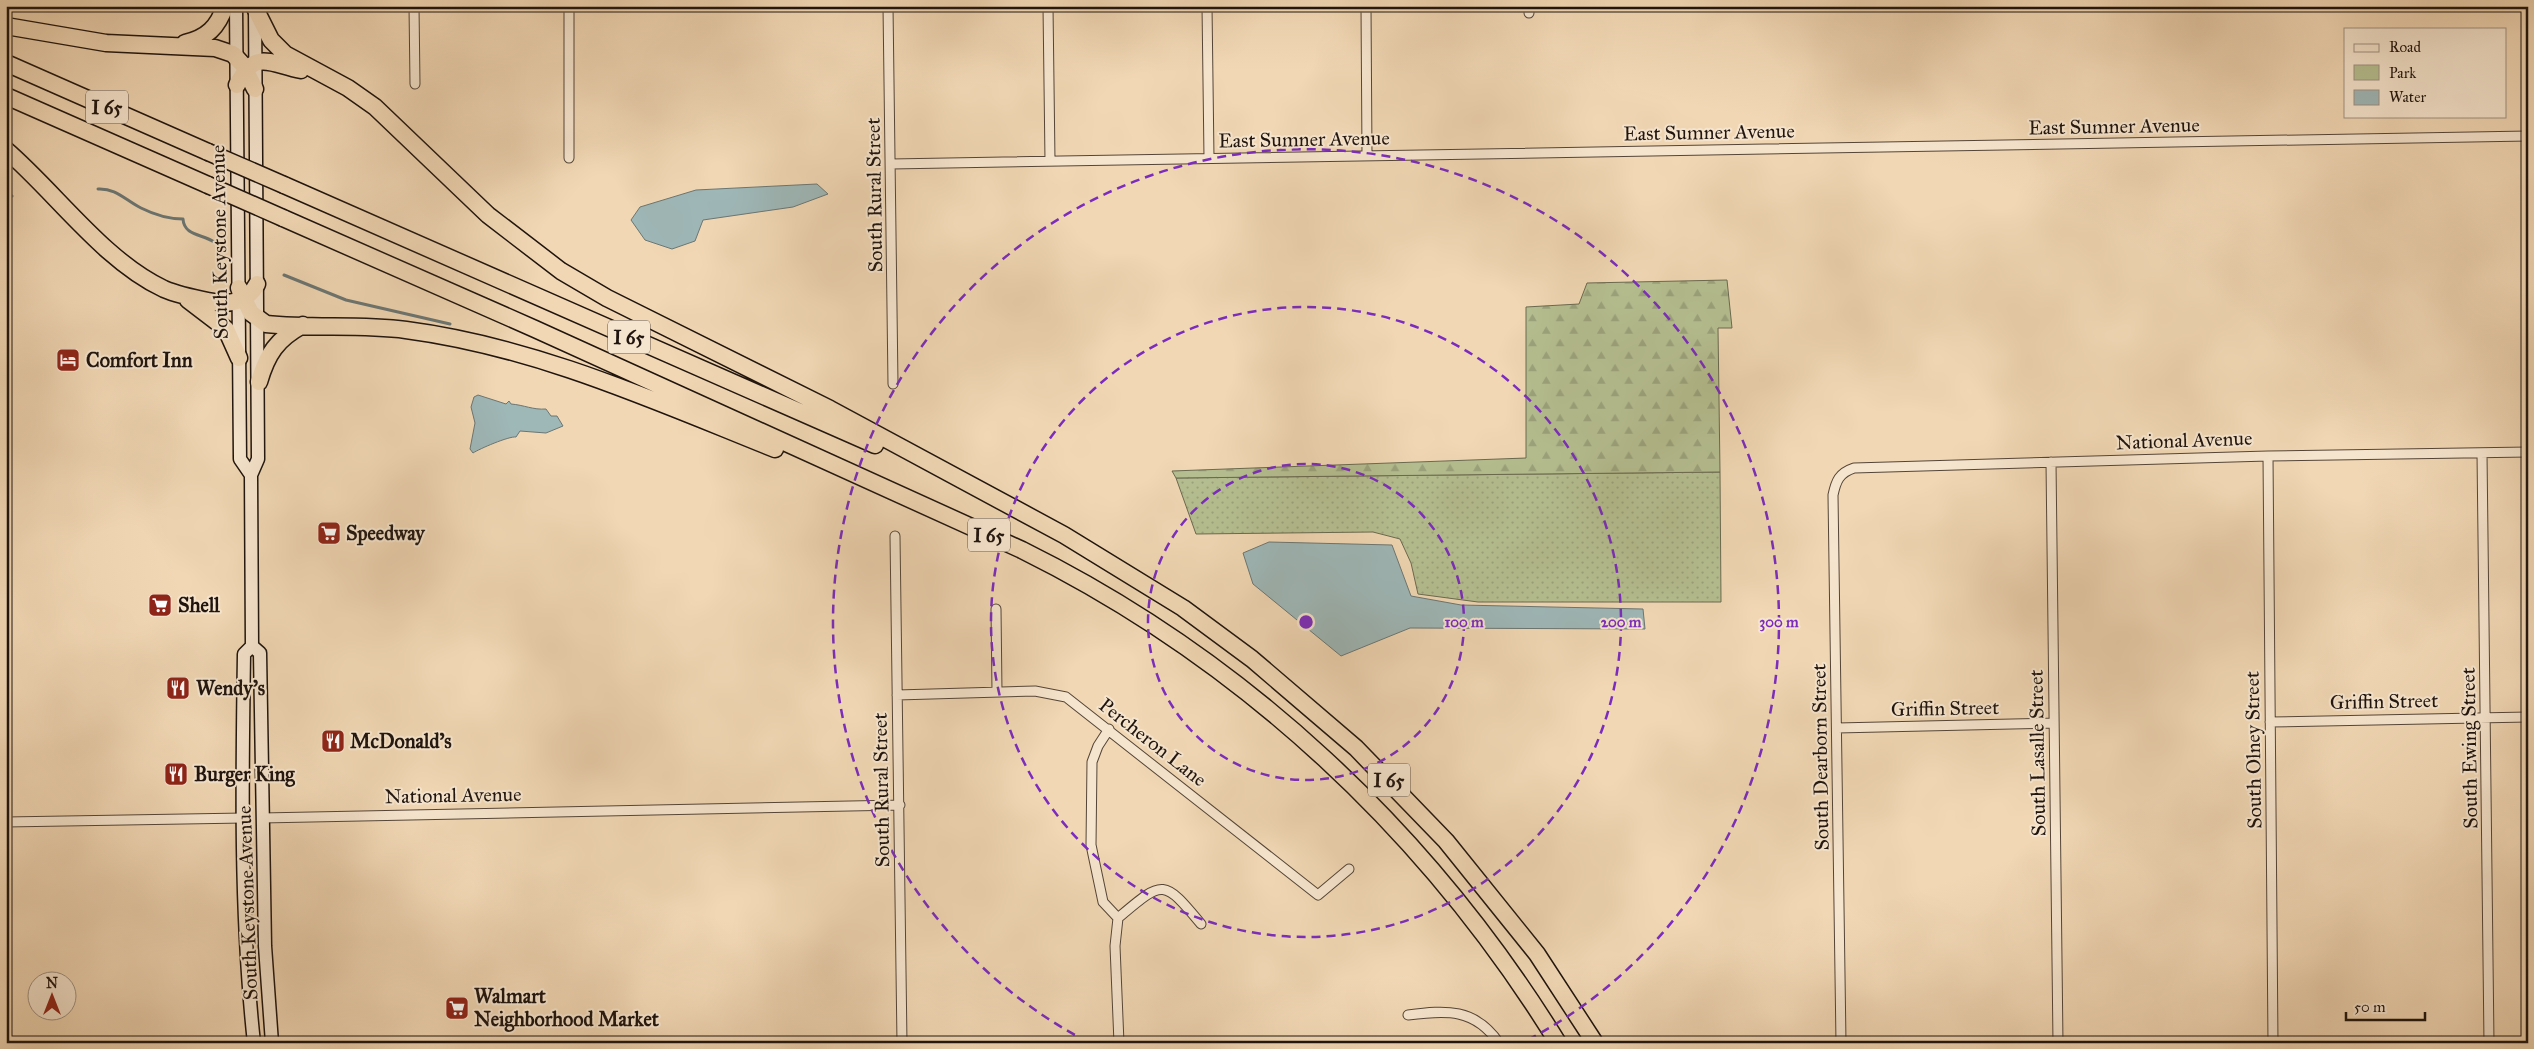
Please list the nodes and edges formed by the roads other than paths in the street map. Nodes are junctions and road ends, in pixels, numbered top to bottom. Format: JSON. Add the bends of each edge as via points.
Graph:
{"nodes":[{"id":1,"x":225,"y":6,"type":"edge"},
{"id":2,"x":236,"y":6,"type":"edge"},
{"id":3,"x":414,"y":6,"type":"edge"},
{"id":4,"x":569,"y":6,"type":"edge"},
{"id":5,"x":888,"y":6,"type":"edge"},
{"id":6,"x":1048,"y":6,"type":"edge"},
{"id":7,"x":1207,"y":6,"type":"edge"},
{"id":8,"x":1366,"y":6,"type":"edge"},
{"id":9,"x":254,"y":7,"type":"edge"},
{"id":10,"x":6,"y":26,"type":"edge"},
{"id":11,"x":174,"y":45,"type":"junction"},
{"id":12,"x":6,"y":62,"type":"edge"},
{"id":13,"x":246,"y":63,"type":"junction"},
{"id":14,"x":318,"y":72,"type":"junction"},
{"id":15,"x":415,"y":84,"type":"dead end"},
{"id":16,"x":237,"y":85,"type":"joint"},
{"id":17,"x":255,"y":89,"type":"joint"},
{"id":18,"x":6,"y":96,"type":"edge"},
{"id":19,"x":2528,"y":136,"type":"edge"},
{"id":20,"x":6,"y":150,"type":"edge"},
{"id":21,"x":1367,"y":155,"type":"junction"},
{"id":22,"x":569,"y":158,"type":"dead end"},
{"id":23,"x":1209,"y":158,"type":"junction"},
{"id":24,"x":1050,"y":161,"type":"junction"},
{"id":25,"x":891,"y":164,"type":"junction"},
{"id":26,"x":257,"y":284,"type":"junction"},
{"id":27,"x":180,"y":295,"type":"junction"},
{"id":28,"x":241,"y":296,"type":"junction"},
{"id":29,"x":258,"y":319,"type":"junction"},
{"id":30,"x":303,"y":325,"type":"junction"},
{"id":31,"x":239,"y":358,"type":"junction"},
{"id":32,"x":259,"y":382,"type":"junction"},
{"id":33,"x":893,"y":384,"type":"dead end"},
{"id":34,"x":2528,"y":452,"type":"edge"},
{"id":35,"x":2482,"y":453,"type":"junction"},
{"id":36,"x":2268,"y":456,"type":"junction"},
{"id":37,"x":2051,"y":462,"type":"junction"},
{"id":38,"x":1842,"y":472,"type":"joint"},
{"id":39,"x":251,"y":475,"type":"junction"},
{"id":40,"x":974,"y":488,"type":"junction"},
{"id":41,"x":954,"y":519,"type":"junction"},
{"id":42,"x":894,"y":536,"type":"dead end"},
{"id":43,"x":996,"y":609,"type":"dead end"},
{"id":44,"x":252,"y":646,"type":"junction"},
{"id":45,"x":997,"y":692,"type":"junction"},
{"id":46,"x":897,"y":695,"type":"junction"},
{"id":47,"x":2528,"y":717,"type":"edge"},
{"id":48,"x":2486,"y":718,"type":"junction"},
{"id":49,"x":2270,"y":722,"type":"junction"},
{"id":50,"x":2054,"y":723,"type":"junction"},
{"id":51,"x":1837,"y":728,"type":"junction"},
{"id":52,"x":1109,"y":729,"type":"junction"},
{"id":53,"x":900,"y":805,"type":"junction"},
{"id":54,"x":244,"y":818,"type":"junction"},
{"id":55,"x":262,"y":818,"type":"junction"},
{"id":56,"x":6,"y":822,"type":"edge"},
{"id":57,"x":1350,"y":869,"type":"dead end"},
{"id":58,"x":1118,"y":918,"type":"junction"},
{"id":59,"x":1201,"y":924,"type":"dead end"},
{"id":60,"x":1408,"y":1015,"type":"dead end"},
{"id":61,"x":254,"y":1043,"type":"edge"},
{"id":62,"x":272,"y":1043,"type":"edge"},
{"id":63,"x":902,"y":1043,"type":"edge"},
{"id":64,"x":1119,"y":1043,"type":"edge"},
{"id":65,"x":1499,"y":1043,"type":"edge"},
{"id":66,"x":1558,"y":1043,"type":"edge"},
{"id":67,"x":1596,"y":1043,"type":"edge"},
{"id":68,"x":1841,"y":1043,"type":"edge"},
{"id":69,"x":2058,"y":1043,"type":"edge"},
{"id":70,"x":2273,"y":1043,"type":"edge"},
{"id":71,"x":2489,"y":1043,"type":"edge"}],
"edges":[{"from":1,"to":11,"type":"highway","via":[[219,23],[208,34]]},
{"from":2,"to":13,"type":"main road"},
{"from":3,"to":15,"type":"street"},
{"from":4,"to":22,"type":"street"},
{"from":5,"to":25,"type":"street","name":"South Rural Street"},
{"from":6,"to":24,"type":"street"},
{"from":7,"to":23,"type":"street"},
{"from":8,"to":21,"type":"street"},
{"from":9,"to":13,"type":"main road"},
{"from":9,"to":14,"type":"highway","via":[[277,47]]},
{"from":10,"to":11,"type":"highway","via":[[106,43]]},
{"from":11,"to":13,"type":"highway","via":[[226,50]]},
{"from":12,"to":40,"type":"highway","number":"I 65","bridge":true},
{"from":13,"to":14,"type":"highway","via":[[269,60],[298,70]]},
{"from":13,"to":16,"type":"highway"},
{"from":13,"to":17,"type":"highway"},
{"from":14,"to":40,"type":"highway","via":[[375,107],[481,209],[561,271],[607,298],[830,409]]},
{"from":16,"to":28,"type":"main road","name":"South Keystone Avenue"},
{"from":17,"to":26,"type":"main road","name":"South Keystone Avenue"},
{"from":18,"to":41,"type":"highway","number":"I 65","bridge":true,"via":[[544,333]]},
{"from":19,"to":21,"type":"street","name":"East Sumner Avenue"},
{"from":20,"to":27,"type":"highway","via":[[119,260],[143,277]]},
{"from":21,"to":23,"type":"street","name":"East Sumner Avenue"},
{"from":23,"to":24,"type":"street","name":"East Sumner Avenue"},
{"from":24,"to":25,"type":"street","name":"East Sumner Avenue"},
{"from":25,"to":33,"type":"street","name":"South Rural Street"},
{"from":26,"to":28,"type":"highway","via":[[252,292]]},
{"from":26,"to":29,"type":"main road","name":"South Keystone Avenue"},
{"from":27,"to":28,"type":"highway","via":[[219,303]]},
{"from":27,"to":31,"type":"highway","via":[[226,329]]},
{"from":28,"to":29,"type":"highway"},
{"from":28,"to":31,"type":"main road","name":"South Keystone Avenue"},
{"from":29,"to":30,"type":"highway","via":[[266,324]]},
{"from":29,"to":32,"type":"main road","name":"South Keystone Avenue"},
{"from":30,"to":32,"type":"highway","via":[[285,334],[278,342],[265,360]]},
{"from":30,"to":41,"type":"highway","via":[[358,325],[406,330],[478,343],[546,361],[602,380]]},
{"from":31,"to":39,"type":"main road","name":"South Keystone Avenue","via":[[240,459]]},
{"from":32,"to":39,"type":"main road","name":"South Keystone Avenue","via":[[258,459]]},
{"from":34,"to":35,"type":"street","name":"National Avenue"},
{"from":35,"to":36,"type":"street","name":"National Avenue"},
{"from":35,"to":48,"type":"street","name":"South Ewing Street"},
{"from":36,"to":37,"type":"street","name":"National Avenue"},
{"from":36,"to":49,"type":"street","name":"South Olney Street"},
{"from":37,"to":38,"type":"street","name":"National Avenue","via":[[1854,468]]},
{"from":37,"to":50,"type":"street","name":"South Lasalle Street"},
{"from":38,"to":51,"type":"street","name":"South Dearborn Street","via":[[1833,495]]},
{"from":39,"to":44,"type":"main road","name":"South Keystone Avenue"},
{"from":40,"to":67,"type":"highway","number":"I 65","via":[[1073,540],[1183,608],[1322,716],[1388,780],[1476,876],[1537,954]]},
{"from":41,"to":66,"type":"highway","number":"I 65","via":[[1041,559],[1135,613],[1207,662],[1282,720],[1348,780],[1434,871],[1495,948]]},
{"from":42,"to":46,"type":"street","name":"South Rural Street"},
{"from":43,"to":45,"type":"street"},
{"from":44,"to":54,"type":"main road","name":"South Keystone Avenue","via":[[244,654]]},
{"from":44,"to":55,"type":"main road","name":"South Keystone Avenue","via":[[260,653]]},
{"from":45,"to":46,"type":"street","name":"Percheron Lane"},
{"from":45,"to":52,"type":"street","name":"Percheron Lane","via":[[1035,691],[1061,695]]},
{"from":46,"to":53,"type":"street","name":"South Rural Street"},
{"from":47,"to":48,"type":"street","name":"Griffin Street"},
{"from":48,"to":49,"type":"street","name":"Griffin Street"},
{"from":48,"to":71,"type":"street","name":"South Ewing Street"},
{"from":49,"to":70,"type":"street","name":"South Olney Street"},
{"from":50,"to":51,"type":"street","name":"Griffin Street"},
{"from":50,"to":69,"type":"street","name":"South Lasalle Street"},
{"from":51,"to":68,"type":"street","name":"South Dearborn Street"},
{"from":52,"to":57,"type":"street","name":"Percheron Lane","via":[[1318,895]]},
{"from":52,"to":58,"type":"street","via":[[1092,762],[1091,845],[1104,902]]},
{"from":53,"to":55,"type":"street","name":"National Avenue"},
{"from":53,"to":63,"type":"street","name":"South Rural Street"},
{"from":54,"to":55,"type":"main road","name":"National Avenue"},
{"from":54,"to":56,"type":"street","name":"National Avenue"},
{"from":54,"to":61,"type":"main road","name":"South Keystone Avenue","via":[[247,959]]},
{"from":55,"to":62,"type":"main road","name":"South Keystone Avenue","via":[[265,946]]},
{"from":58,"to":59,"type":"street","via":[[1145,894],[1163,890],[1177,894]]},
{"from":58,"to":64,"type":"street","via":[[1115,946]]},
{"from":60,"to":65,"type":"street","via":[[1454,1012],[1481,1023]]}]}
